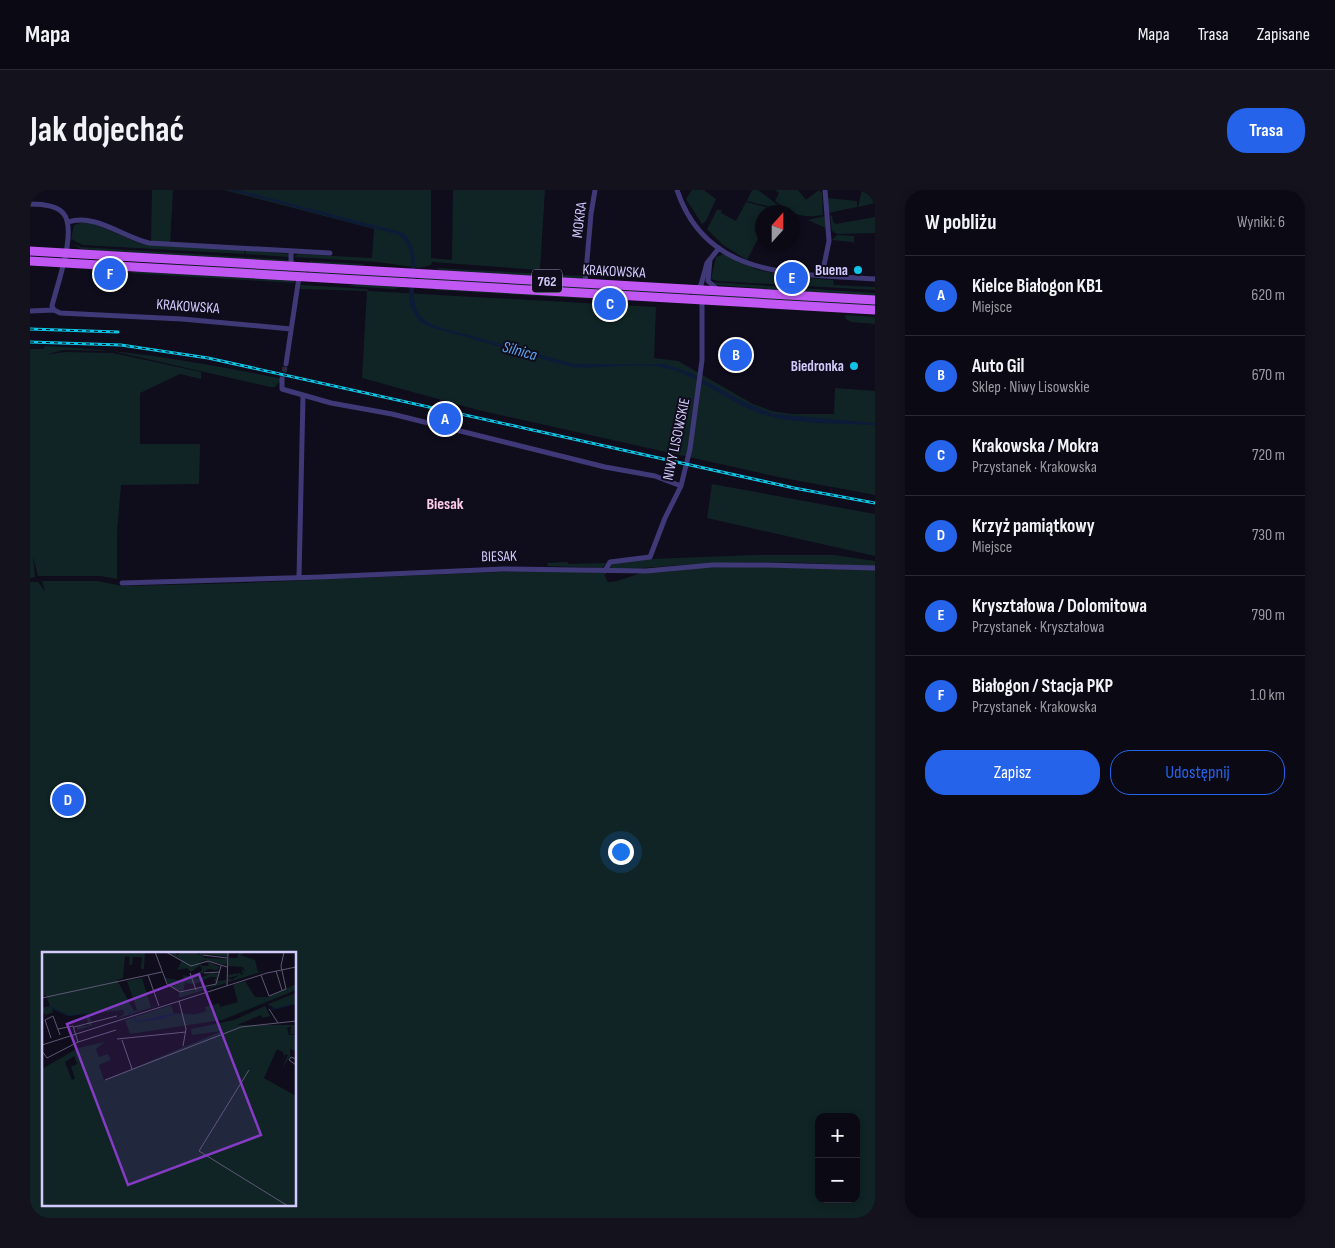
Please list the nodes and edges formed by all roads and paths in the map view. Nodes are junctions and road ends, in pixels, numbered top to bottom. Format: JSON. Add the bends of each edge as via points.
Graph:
{"nodes":[{"id":1,"x":595,"y":190,"type":"edge"},
{"id":2,"x":677,"y":190,"type":"edge"},
{"id":3,"x":825,"y":190,"type":"edge"},
{"id":4,"x":30,"y":204,"type":"edge"},
{"id":5,"x":68,"y":222,"type":"junction"},
{"id":6,"x":719,"y":248,"type":"junction"},
{"id":7,"x":30,"y":251,"type":"edge"},
{"id":8,"x":292,"y":251,"type":"junction"},
{"id":9,"x":330,"y":253,"type":"dead end"},
{"id":10,"x":65,"y":254,"type":"junction"},
{"id":11,"x":710,"y":260,"type":"junction"},
{"id":12,"x":30,"y":261,"type":"edge"},
{"id":13,"x":63,"y":263,"type":"junction"},
{"id":14,"x":291,"y":266,"type":"junction"},
{"id":15,"x":822,"y":275,"type":"junction"},
{"id":16,"x":298,"y":277,"type":"junction"},
{"id":17,"x":875,"y":279,"type":"edge"},
{"id":18,"x":585,"y":283,"type":"junction"},
{"id":19,"x":696,"y":290,"type":"junction"},
{"id":20,"x":721,"y":291,"type":"junction"},
{"id":21,"x":702,"y":300,"type":"junction"},
{"id":22,"x":875,"y":300,"type":"edge"},
{"id":23,"x":54,"y":310,"type":"junction"},
{"id":24,"x":875,"y":310,"type":"edge"},
{"id":25,"x":30,"y":311,"type":"edge"},
{"id":26,"x":291,"y":329,"type":"junction"},
{"id":27,"x":286,"y":364,"type":"tunnel mouth"},
{"id":28,"x":282,"y":379,"type":"dead end"},
{"id":29,"x":303,"y":396,"type":"junction"},
{"id":30,"x":680,"y":486,"type":"junction"},
{"id":31,"x":875,"y":568,"type":"edge"},
{"id":32,"x":605,"y":571,"type":"junction"},
{"id":33,"x":299,"y":578,"type":"junction"},
{"id":34,"x":122,"y":583,"type":"dead end"}],
"edges":[{"from":1,"to":18,"type":"street","name":"MOKRA"},
{"from":2,"to":6,"type":"street","via":[[692,220]]},
{"from":3,"to":15,"type":"street","via":[[829,241]]},
{"from":4,"to":5,"type":"street","via":[[55,207],[63,212]]},
{"from":5,"to":8,"type":"street","via":[[78,219],[91,221],[149,243]]},
{"from":5,"to":10,"type":"street"},
{"from":6,"to":11,"type":"street"},
{"from":6,"to":15,"type":"street","via":[[763,269]]},
{"from":7,"to":10,"type":"main road","name":"KRAKOWSKA","number":"762"},
{"from":8,"to":9,"type":"street"},
{"from":8,"to":14,"type":"street"},
{"from":10,"to":13,"type":"street"},
{"from":10,"to":14,"type":"main road","name":"KRAKOWSKA","number":"762"},
{"from":11,"to":19,"type":"street","via":[[701,286]]},
{"from":11,"to":20,"type":"street","via":[[708,281]]},
{"from":12,"to":13,"type":"main road","name":"KRAKOWSKA","number":"762"},
{"from":13,"to":16,"type":"main road","name":"KRAKOWSKA","number":"762"},
{"from":13,"to":23,"type":"street","via":[[52,306]]},
{"from":14,"to":18,"type":"main road","name":"KRAKOWSKA","number":"762"},
{"from":15,"to":17,"type":"street"},
{"from":16,"to":21,"type":"main road","name":"KRAKOWSKA","number":"762"},
{"from":16,"to":26,"type":"street"},
{"from":18,"to":19,"type":"main road","name":"KRAKOWSKA","number":"762"},
{"from":19,"to":20,"type":"main road","name":"KRAKOWSKA","number":"762"},
{"from":20,"to":22,"type":"main road","name":"KRAKOWSKA","number":"762"},
{"from":21,"to":24,"type":"main road","name":"KRAKOWSKA","number":"762"},
{"from":21,"to":30,"type":"street","name":"NIWY LISOWSKIE","via":[[701,376],[690,449]]},
{"from":23,"to":25,"type":"street","name":"KRAKOWSKA"},
{"from":23,"to":26,"type":"street","name":"KRAKOWSKA","via":[[60,313],[154,317]]},
{"from":26,"to":27,"type":"street"},
{"from":28,"to":29,"type":"street","via":[[284,390]]},
{"from":29,"to":30,"type":"street","via":[[655,476]]},
{"from":29,"to":33,"type":"street"},
{"from":30,"to":32,"type":"street","name":"NIWY LISOWSKIE","via":[[650,558],[610,562]]},
{"from":31,"to":32,"type":"street","name":"BIESAK","via":[[712,565]]},
{"from":32,"to":33,"type":"street","name":"BIESAK","via":[[487,569]]},
{"from":33,"to":34,"type":"street","name":"BIESAK"}]}
